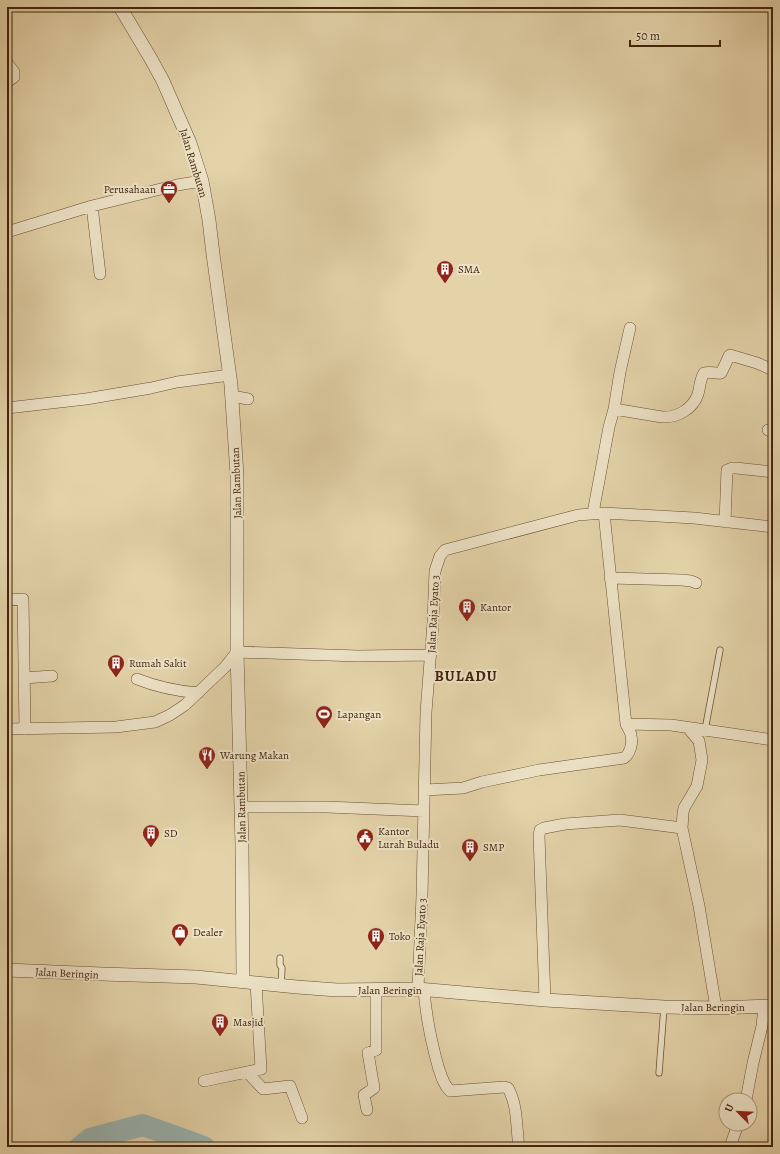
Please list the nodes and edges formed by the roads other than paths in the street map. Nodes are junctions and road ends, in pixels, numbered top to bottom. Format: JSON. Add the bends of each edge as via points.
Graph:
{"nodes":[{"id":1,"x":126,"y":9,"type":"edge"},
{"id":2,"x":7,"y":63,"type":"edge"},
{"id":3,"x":7,"y":82,"type":"edge"},
{"id":4,"x":202,"y":181,"type":"junction"},
{"id":5,"x":92,"y":206,"type":"junction"},
{"id":6,"x":7,"y":232,"type":"edge"},
{"id":7,"x":100,"y":274,"type":"dead end"},
{"id":8,"x":630,"y":328,"type":"dead end"},
{"id":9,"x":773,"y":370,"type":"edge"},
{"id":10,"x":230,"y":375,"type":"junction"},
{"id":11,"x":232,"y":396,"type":"junction"},
{"id":12,"x":248,"y":398,"type":"dead end"},
{"id":13,"x":7,"y":408,"type":"edge"},
{"id":14,"x":614,"y":409,"type":"junction"},
{"id":15,"x":773,"y":472,"type":"edge"},
{"id":16,"x":598,"y":513,"type":"junction"},
{"id":17,"x":725,"y":522,"type":"junction"},
{"id":18,"x":773,"y":527,"type":"edge"},
{"id":19,"x":610,"y":578,"type":"junction"},
{"id":20,"x":696,"y":582,"type":"dead end"},
{"id":21,"x":7,"y":600,"type":"edge"},
{"id":22,"x":720,"y":650,"type":"dead end"},
{"id":23,"x":237,"y":652,"type":"junction"},
{"id":24,"x":431,"y":655,"type":"junction"},
{"id":25,"x":52,"y":676,"type":"dead end"},
{"id":26,"x":24,"y":678,"type":"junction"},
{"id":27,"x":137,"y":679,"type":"dead end"},
{"id":28,"x":198,"y":693,"type":"junction"},
{"id":29,"x":626,"y":724,"type":"junction"},
{"id":30,"x":688,"y":728,"type":"junction"},
{"id":31,"x":7,"y":729,"type":"edge"},
{"id":32,"x":25,"y":729,"type":"junction"},
{"id":33,"x":705,"y":730,"type":"junction"},
{"id":34,"x":773,"y":740,"type":"edge"},
{"id":35,"x":425,"y":790,"type":"junction"},
{"id":36,"x":241,"y":807,"type":"junction"},
{"id":37,"x":424,"y":811,"type":"junction"},
{"id":38,"x":682,"y":828,"type":"junction"},
{"id":39,"x":280,"y":958,"type":"dead end"},
{"id":40,"x":7,"y":970,"type":"edge"},
{"id":41,"x":249,"y":982,"type":"junction"},
{"id":42,"x":281,"y":986,"type":"junction"},
{"id":43,"x":376,"y":990,"type":"junction"},
{"id":44,"x":421,"y":990,"type":"junction"},
{"id":45,"x":545,"y":1000,"type":"junction"},
{"id":46,"x":768,"y":1006,"type":"edge"},
{"id":47,"x":664,"y":1007,"type":"junction"},
{"id":48,"x":716,"y":1008,"type":"junction"},
{"id":49,"x":247,"y":1072,"type":"junction"},
{"id":50,"x":659,"y":1073,"type":"dead end"},
{"id":51,"x":204,"y":1081,"type":"dead end"},
{"id":52,"x":748,"y":1092,"type":"edge"},
{"id":53,"x":367,"y":1110,"type":"dead end"},
{"id":54,"x":302,"y":1118,"type":"dead end"},
{"id":55,"x":735,"y":1132,"type":"edge"},
{"id":56,"x":520,"y":1147,"type":"edge"},
{"id":57,"x":730,"y":1147,"type":"edge"}],
"edges":[{"from":1,"to":4,"type":"street","name":"Jalan Rambutan","via":[[163,81],[190,143]]},
{"from":2,"to":3,"type":"street","via":[[14,72],[14,77]]},
{"from":4,"to":5,"type":"street"},
{"from":4,"to":10,"type":"street","name":"Jalan Rambutan"},
{"from":5,"to":6,"type":"street"},
{"from":5,"to":7,"type":"street"},
{"from":8,"to":14,"type":"street"},
{"from":9,"to":14,"type":"street","via":[[730,355],[721,373],[704,373],[694,402],[676,415],[670,417]]},
{"from":10,"to":11,"type":"street","name":"Jalan Rambutan"},
{"from":10,"to":13,"type":"street","via":[[86,399]]},
{"from":11,"to":12,"type":"street"},
{"from":11,"to":23,"type":"street","name":"Jalan Rambutan","via":[[238,475]]},
{"from":14,"to":16,"type":"street","via":[[609,427]]},
{"from":15,"to":17,"type":"street","via":[[736,468],[727,470]]},
{"from":16,"to":17,"type":"street","name":"Jalan Raja Eyato 3"},
{"from":16,"to":19,"type":"street"},
{"from":16,"to":24,"type":"street","name":"Jalan Raja Eyato 3","via":[[578,515],[445,550],[435,571]]},
{"from":17,"to":18,"type":"street","name":"Jalan Raja Eyato 3"},
{"from":19,"to":20,"type":"street"},
{"from":19,"to":29,"type":"street"},
{"from":21,"to":26,"type":"street","via":[[23,599]]},
{"from":22,"to":33,"type":"lane"},
{"from":23,"to":24,"type":"street","via":[[358,656]]},
{"from":23,"to":28,"type":"street","via":[[226,667]]},
{"from":23,"to":36,"type":"street","name":"Jalan Rambutan"},
{"from":24,"to":35,"type":"street","name":"Jalan Raja Eyato 3","via":[[426,712]]},
{"from":25,"to":26,"type":"street"},
{"from":26,"to":32,"type":"street"},
{"from":27,"to":28,"type":"street","via":[[155,686]]},
{"from":28,"to":32,"type":"street","via":[[181,708],[155,722],[116,727]]},
{"from":29,"to":30,"type":"street"},
{"from":29,"to":35,"type":"street","via":[[632,737],[630,752],[624,758],[539,770],[463,788]]},
{"from":30,"to":33,"type":"street"},
{"from":30,"to":38,"type":"street","via":[[698,741],[702,760],[698,786],[684,808]]},
{"from":31,"to":32,"type":"street"},
{"from":33,"to":34,"type":"street"},
{"from":35,"to":37,"type":"street","name":"Jalan Raja Eyato 3"},
{"from":36,"to":37,"type":"street"},
{"from":36,"to":41,"type":"street","name":"Jalan Rambutan"},
{"from":37,"to":44,"type":"street","name":"Jalan Raja Eyato 3"},
{"from":38,"to":45,"type":"street","via":[[620,820],[565,824],[540,830]]},
{"from":38,"to":48,"type":"street","via":[[699,906]]},
{"from":39,"to":42,"type":"lane"},
{"from":40,"to":41,"type":"street","name":"Jalan Beringin","via":[[196,977]]},
{"from":41,"to":42,"type":"street","name":"Jalan Beringin"},
{"from":41,"to":49,"type":"street","via":[[261,1069]]},
{"from":42,"to":43,"type":"street","name":"Jalan Beringin"},
{"from":43,"to":44,"type":"street","name":"Jalan Beringin"},
{"from":43,"to":53,"type":"street","via":[[376,1050],[368,1053],[374,1088],[364,1095]]},
{"from":44,"to":45,"type":"street","name":"Jalan Beringin"},
{"from":44,"to":56,"type":"street","name":"Jalan Raja Eyato 3","via":[[433,1047],[447,1088],[450,1091],[508,1088],[517,1117]]},
{"from":45,"to":47,"type":"street","name":"Jalan Beringin"},
{"from":46,"to":48,"type":"street","name":"Jalan Beringin"},
{"from":46,"to":52,"type":"street"},
{"from":47,"to":48,"type":"street","name":"Jalan Beringin"},
{"from":47,"to":50,"type":"lane"},
{"from":49,"to":51,"type":"street"},
{"from":49,"to":54,"type":"street","via":[[262,1089],[290,1086]]},
{"from":55,"to":57,"type":"street"}]}
